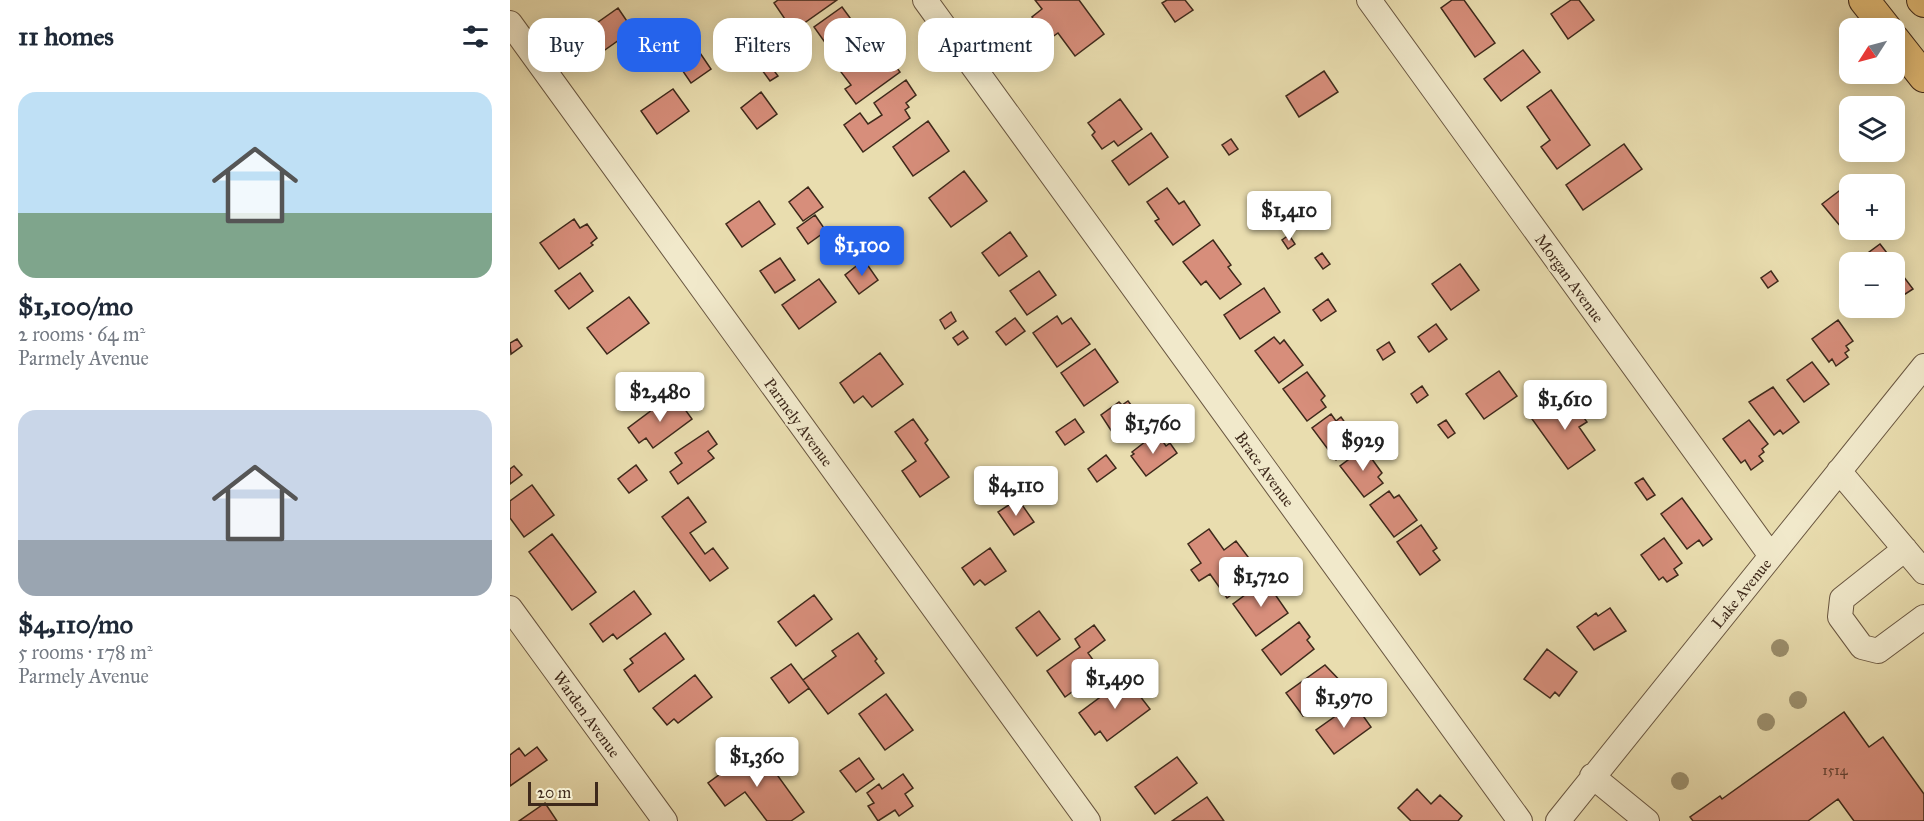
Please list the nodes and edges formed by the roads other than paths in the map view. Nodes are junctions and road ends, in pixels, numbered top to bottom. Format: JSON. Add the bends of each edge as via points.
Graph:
{"nodes":[{"id":1,"x":926,"y":0,"type":"edge"},
{"id":2,"x":1369,"y":0,"type":"edge"},
{"id":3,"x":1864,"y":0,"type":"edge"},
{"id":4,"x":1878,"y":18,"type":"edge"},
{"id":5,"x":510,"y":23,"type":"edge"},
{"id":6,"x":1905,"y":53,"type":"edge"},
{"id":7,"x":1924,"y":77,"type":"edge"},
{"id":8,"x":1924,"y":366,"type":"edge"},
{"id":9,"x":1839,"y":471,"type":"junction"},
{"id":10,"x":1905,"y":549,"type":"junction"},
{"id":11,"x":1771,"y":556,"type":"junction"},
{"id":12,"x":1924,"y":572,"type":"edge"},
{"id":13,"x":510,"y":608,"type":"edge"},
{"id":14,"x":1924,"y":617,"type":"edge"},
{"id":15,"x":1592,"y":776,"type":"junction"},
{"id":16,"x":665,"y":821,"type":"edge"},
{"id":17,"x":1088,"y":821,"type":"edge"},
{"id":18,"x":1520,"y":821,"type":"edge"},
{"id":19,"x":1558,"y":821,"type":"edge"},
{"id":20,"x":1647,"y":821,"type":"edge"}],
"edges":[{"from":1,"to":18,"type":"street","name":"Brace Avenue"},
{"from":2,"to":11,"type":"street","name":"Morgan Avenue"},
{"from":3,"to":4,"type":"main road"},
{"from":5,"to":17,"type":"street","name":"Parmely Avenue"},
{"from":6,"to":7,"type":"main road"},
{"from":8,"to":9,"type":"street","name":"Lake Avenue"},
{"from":9,"to":10,"type":"street"},
{"from":9,"to":11,"type":"street","name":"Lake Avenue"},
{"from":10,"to":12,"type":"street"},
{"from":10,"to":14,"type":"street","via":[[1842,599],[1840,617],[1862,647],[1878,651]]},
{"from":11,"to":15,"type":"street","name":"Lake Avenue"},
{"from":13,"to":16,"type":"street","name":"Warden Avenue"},
{"from":15,"to":19,"type":"street","name":"Lake Avenue"},
{"from":15,"to":20,"type":"street"}]}
